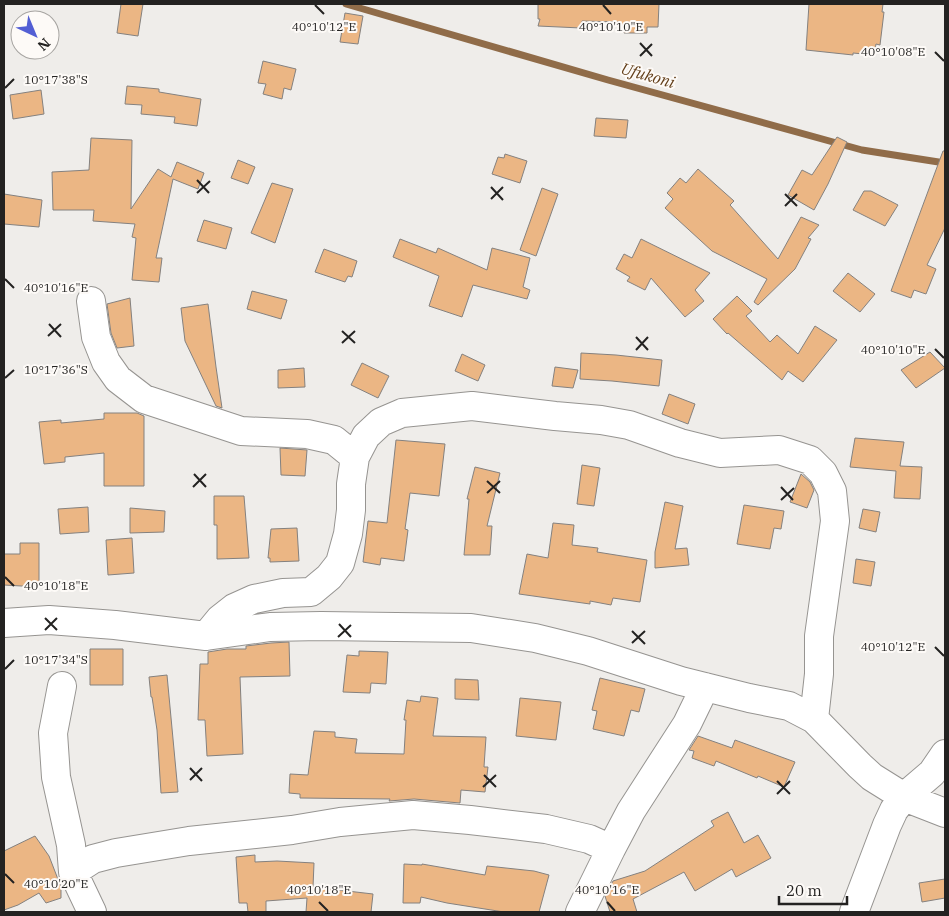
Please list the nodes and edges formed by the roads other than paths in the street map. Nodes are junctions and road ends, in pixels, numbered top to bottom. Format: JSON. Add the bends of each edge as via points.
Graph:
{"nodes":[{"id":1,"x":91,"y":301,"type":"dead end"},
{"id":2,"x":356,"y":458,"type":"junction"},
{"id":3,"x":4,"y":623,"type":"edge"},
{"id":4,"x":206,"y":636,"type":"junction"},
{"id":5,"x":62,"y":686,"type":"dead end"},
{"id":6,"x":705,"y":687,"type":"junction"},
{"id":7,"x":814,"y":719,"type":"junction"},
{"id":8,"x":945,"y":754,"type":"edge"},
{"id":9,"x":904,"y":797,"type":"junction"},
{"id":10,"x":945,"y":813,"type":"edge"},
{"id":11,"x":611,"y":849,"type":"junction"},
{"id":12,"x":73,"y":872,"type":"junction"},
{"id":13,"x":92,"y":912,"type":"edge"},
{"id":14,"x":580,"y":912,"type":"edge"},
{"id":15,"x":854,"y":912,"type":"edge"}],
"edges":[{"from":1,"to":2,"type":"street","via":[[96,337],[106,362],[118,379],[144,398],[241,431],[307,434],[334,440]]},
{"from":2,"to":4,"type":"street","via":[[348,534],[340,563],[329,578],[311,592],[254,599],[234,608]]},
{"from":2,"to":7,"type":"street","via":[[366,436],[380,422],[402,413],[472,406],[628,425],[720,453],[780,450],[810,460],[823,473],[832,491],[836,520],[819,636]]},
{"from":3,"to":4,"type":"street","via":[[48,620]]},
{"from":4,"to":6,"type":"street","via":[[270,627],[471,628],[535,638]]},
{"from":5,"to":12,"type":"street","via":[[53,733],[56,777],[71,845]]},
{"from":6,"to":7,"type":"street","via":[[789,706]]},
{"from":6,"to":11,"type":"street","via":[[687,724],[630,811]]},
{"from":7,"to":9,"type":"street","via":[[866,772]]},
{"from":8,"to":9,"type":"street","via":[[932,773]]},
{"from":9,"to":10,"type":"street"},
{"from":9,"to":15,"type":"street","via":[[887,825]]},
{"from":11,"to":12,"type":"street","via":[[589,838],[546,829],[413,815],[189,841],[116,853],[93,860]]},
{"from":11,"to":14,"type":"street"},
{"from":12,"to":13,"type":"street"}]}
